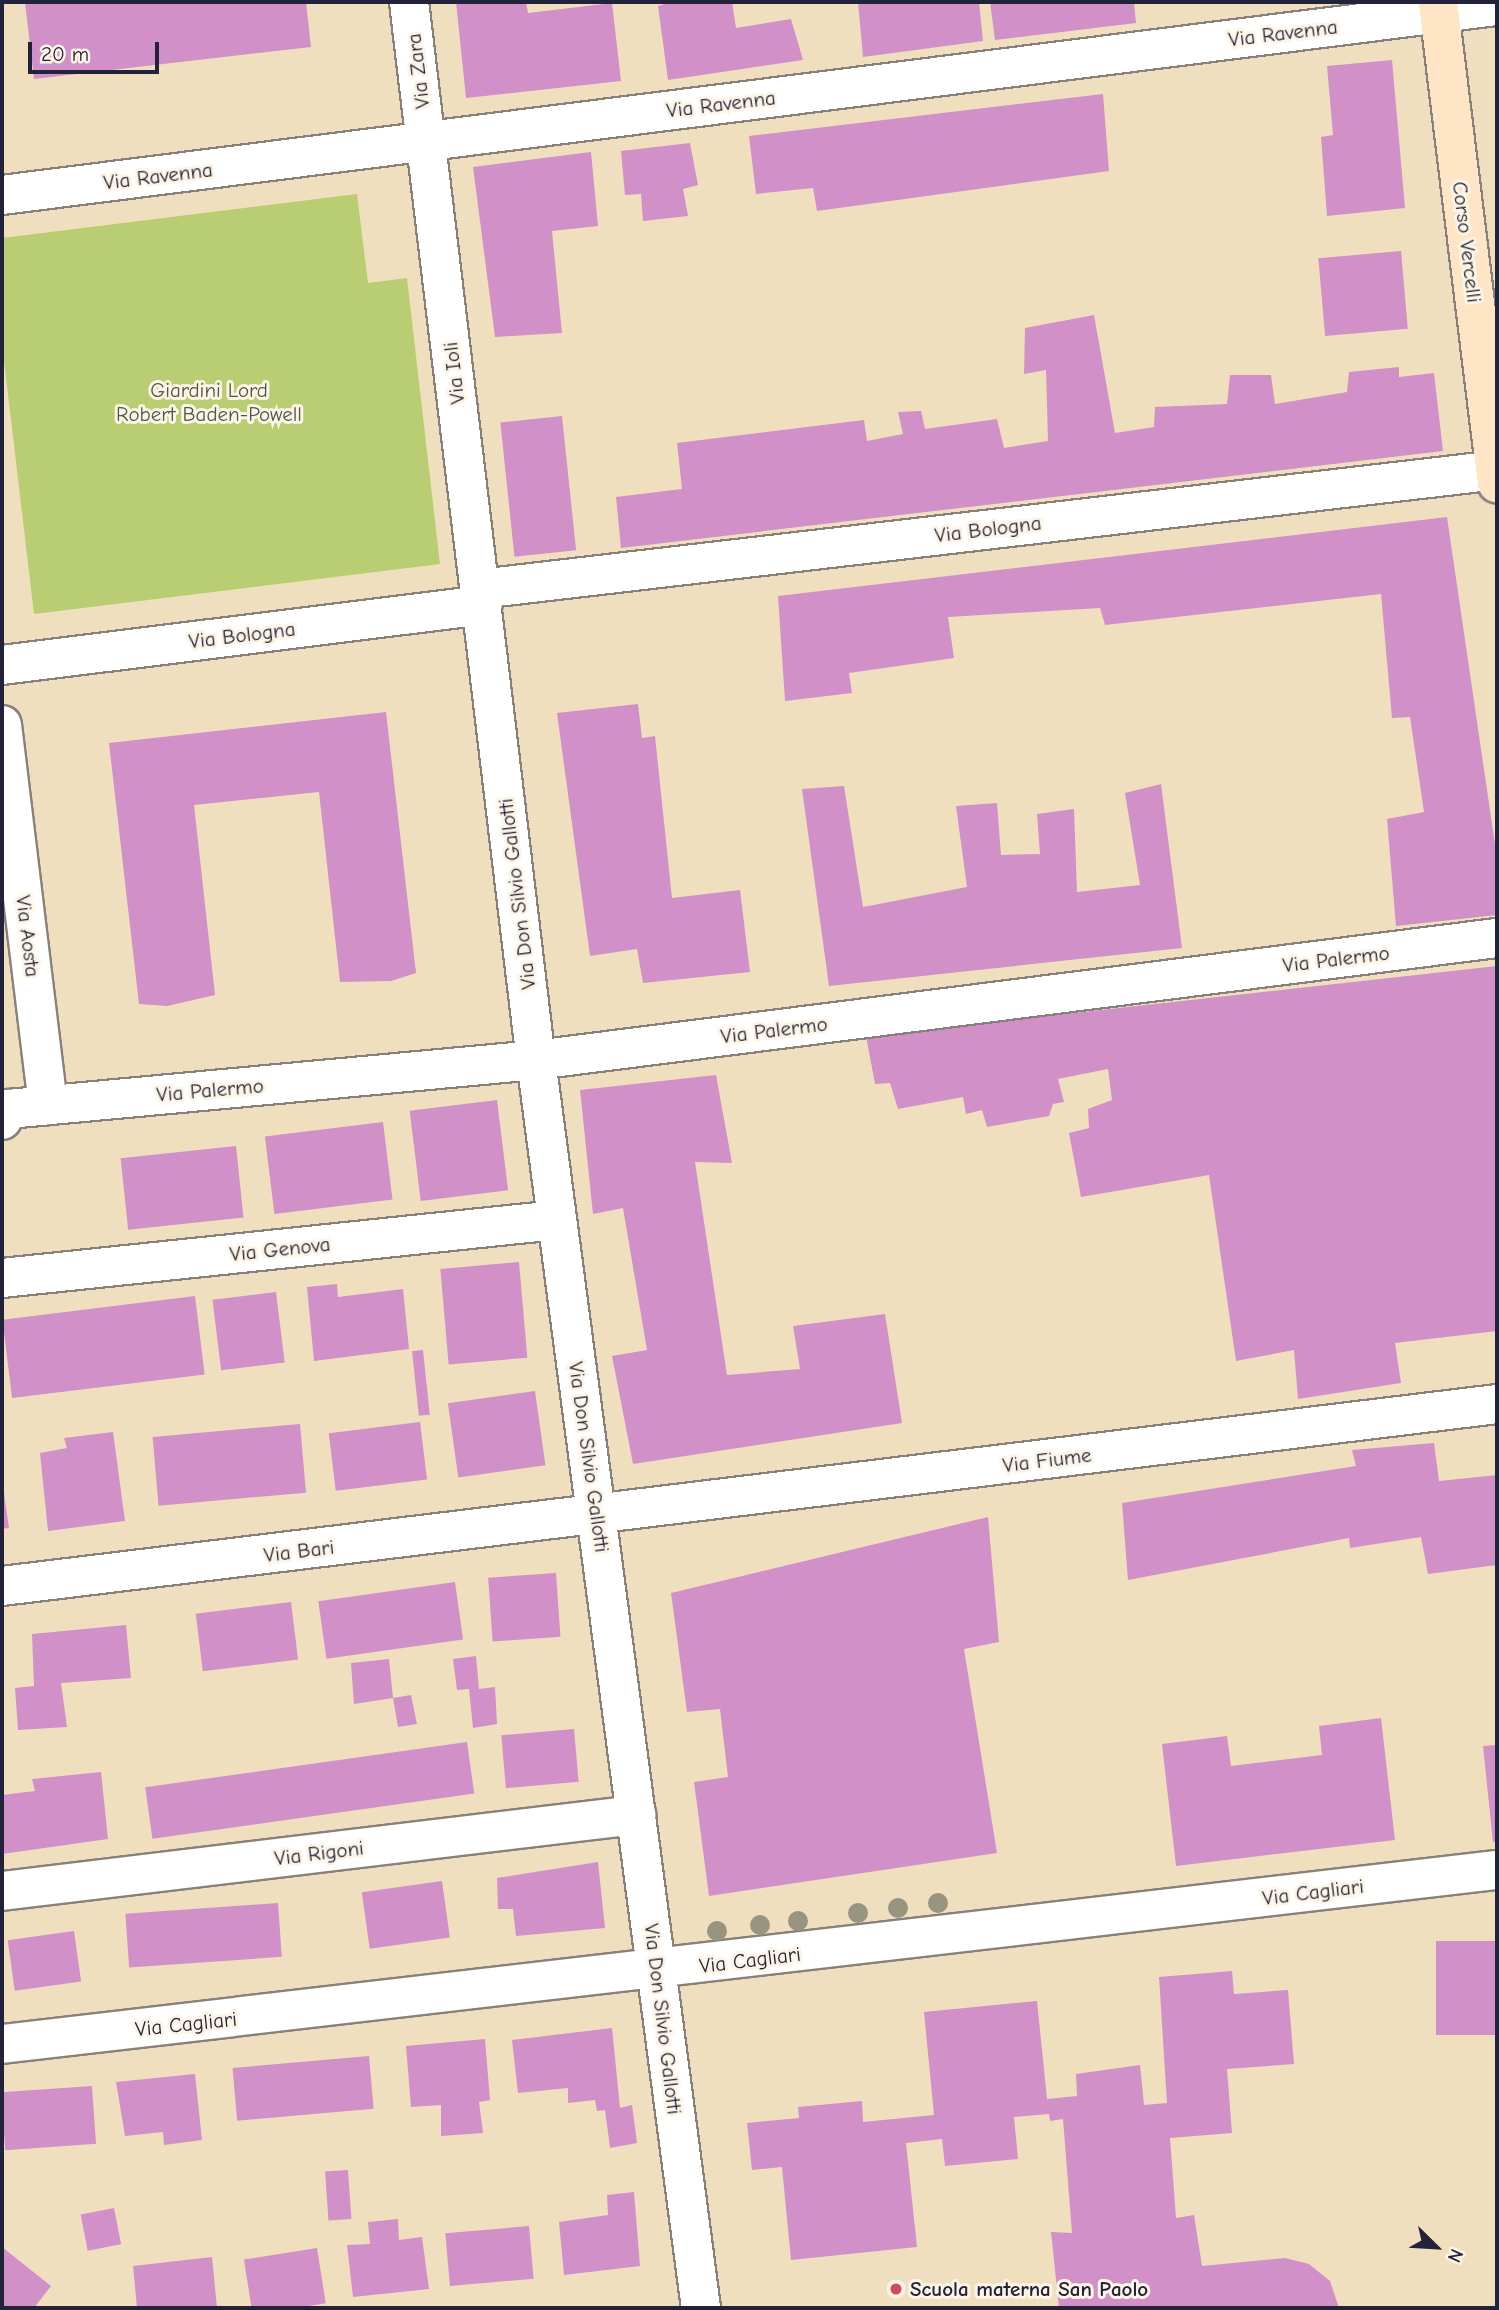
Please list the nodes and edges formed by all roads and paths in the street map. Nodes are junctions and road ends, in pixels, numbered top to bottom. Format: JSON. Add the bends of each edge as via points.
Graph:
{"nodes":[{"id":1,"x":410,"y":2,"type":"edge"},
{"id":2,"x":1497,"y":6,"type":"edge"},
{"id":3,"x":1439,"y":8,"type":"edge"},
{"id":4,"x":426,"y":141,"type":"junction"},
{"id":5,"x":2,"y":195,"type":"edge"},
{"id":6,"x":1497,"y":474,"type":"edge"},
{"id":7,"x":481,"y":597,"type":"junction"},
{"id":8,"x":2,"y":665,"type":"edge"},
{"id":9,"x":2,"y":725,"type":"edge"},
{"id":10,"x":1497,"y":938,"type":"edge"},
{"id":11,"x":537,"y":1060,"type":"junction"},
{"id":12,"x":48,"y":1105,"type":"junction"},
{"id":13,"x":2,"y":1120,"type":"edge"},
{"id":14,"x":557,"y":1220,"type":"junction"},
{"id":15,"x":2,"y":1278,"type":"edge"},
{"id":16,"x":1497,"y":1404,"type":"edge"},
{"id":17,"x":596,"y":1516,"type":"junction"},
{"id":18,"x":2,"y":1586,"type":"edge"},
{"id":19,"x":636,"y":1815,"type":"junction"},
{"id":20,"x":1497,"y":1870,"type":"edge"},
{"id":21,"x":2,"y":1891,"type":"edge"},
{"id":22,"x":657,"y":1971,"type":"junction"},
{"id":23,"x":2,"y":2044,"type":"edge"},
{"id":24,"x":701,"y":2308,"type":"edge"}],
"edges":[{"from":1,"to":4,"type":"street","name":"Via Zara"},
{"from":2,"to":3,"type":"street","name":"Via Ravenna"},
{"from":3,"to":4,"type":"street","name":"Via Ravenna"},
{"from":3,"to":6,"type":"main road","name":"Corso Vercelli"},
{"from":4,"to":5,"type":"street","name":"Via Ravenna"},
{"from":4,"to":7,"type":"street","name":"Via Ioli"},
{"from":6,"to":7,"type":"street","name":"Via Bologna"},
{"from":7,"to":8,"type":"street","name":"Via Bologna"},
{"from":7,"to":11,"type":"street","name":"Via Don Silvio Gallotti"},
{"from":9,"to":12,"type":"street","name":"Via Aosta"},
{"from":10,"to":11,"type":"street","name":"Via Palermo"},
{"from":11,"to":12,"type":"street","name":"Via Palermo"},
{"from":11,"to":14,"type":"street","name":"Via Don Silvio Gallotti"},
{"from":12,"to":13,"type":"street","name":"Via Palermo","via":[[8,1109]]},
{"from":14,"to":15,"type":"street","name":"Via Genova"},
{"from":14,"to":17,"type":"street","name":"Via Don Silvio Gallotti"},
{"from":16,"to":17,"type":"street","name":"Via Fiume"},
{"from":17,"to":18,"type":"street","name":"Via Bari"},
{"from":17,"to":19,"type":"street","name":"Via Don Silvio Gallotti"},
{"from":19,"to":21,"type":"street","name":"Via Rigoni"},
{"from":19,"to":22,"type":"street","name":"Via Don Silvio Gallotti"},
{"from":20,"to":22,"type":"street","name":"Via Cagliari"},
{"from":22,"to":23,"type":"street","name":"Via Cagliari"},
{"from":22,"to":24,"type":"street","name":"Via Don Silvio Gallotti"}]}
